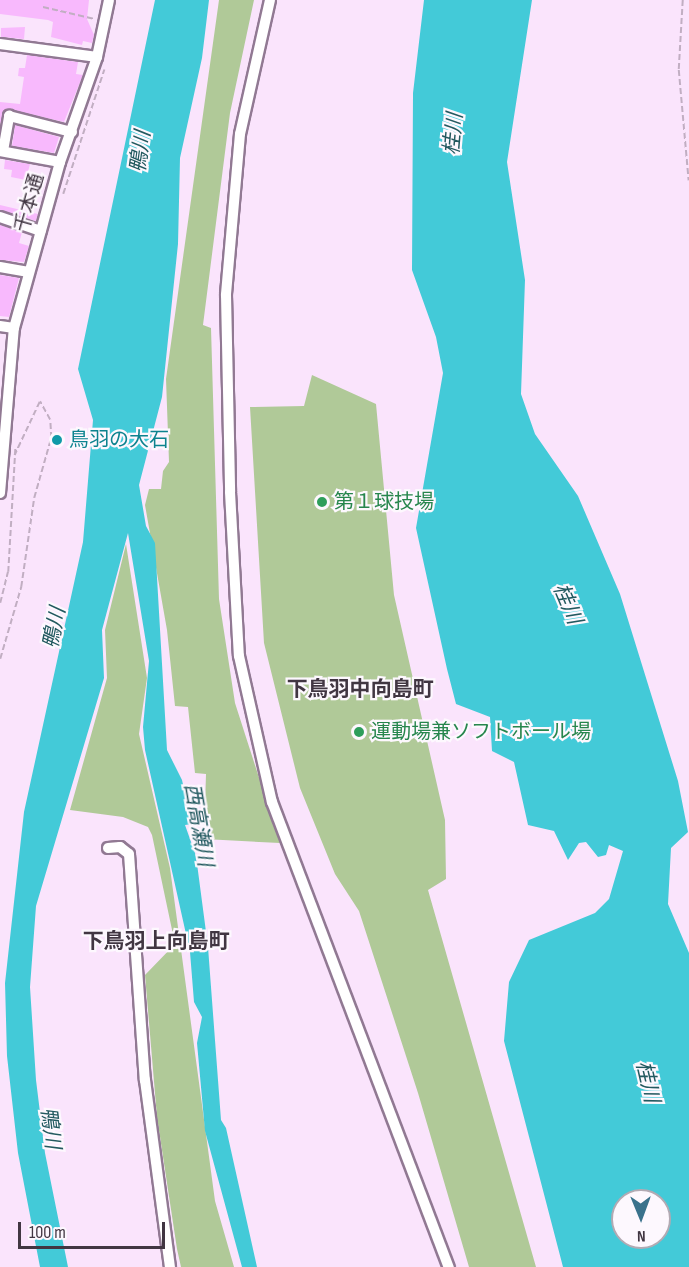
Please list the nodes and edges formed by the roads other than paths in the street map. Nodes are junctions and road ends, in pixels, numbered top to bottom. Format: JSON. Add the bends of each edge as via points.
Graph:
{"nodes":[{"id":1,"x":109,"y":0,"type":"edge"},
{"id":2,"x":270,"y":0,"type":"edge"},
{"id":3,"x":0,"y":44,"type":"edge"},
{"id":4,"x":97,"y":57,"type":"junction"},
{"id":5,"x":72,"y":132,"type":"junction"},
{"id":6,"x":1,"y":151,"type":"edge"},
{"id":7,"x":60,"y":162,"type":"junction"},
{"id":8,"x":0,"y":217,"type":"edge"},
{"id":9,"x":41,"y":231,"type":"junction"},
{"id":10,"x":0,"y":267,"type":"edge"},
{"id":11,"x":29,"y":272,"type":"junction"},
{"id":12,"x":0,"y":326,"type":"edge"},
{"id":13,"x":14,"y":328,"type":"junction"},
{"id":14,"x":15,"y":449,"type":"road end"},
{"id":15,"x":1,"y":455,"type":"edge"},
{"id":16,"x":0,"y":493,"type":"edge"},
{"id":17,"x":108,"y":848,"type":"dead end"},
{"id":18,"x":170,"y":1267,"type":"edge"},
{"id":19,"x":449,"y":1267,"type":"edge"}],
"edges":[{"from":1,"to":4,"type":"street","name":"千本通"},
{"from":2,"to":19,"type":"street","via":[[240,134],[226,295],[230,492],[239,656],[272,802]]},
{"from":3,"to":4,"type":"street"},
{"from":4,"to":5,"type":"street","name":"千本通"},
{"from":5,"to":6,"type":"street","via":[[9,116]]},
{"from":5,"to":7,"type":"street","name":"千本通"},
{"from":6,"to":7,"type":"street"},
{"from":7,"to":9,"type":"street","name":"千本通"},
{"from":8,"to":9,"type":"street"},
{"from":9,"to":11,"type":"street","name":"千本通"},
{"from":10,"to":11,"type":"street"},
{"from":11,"to":13,"type":"street","name":"千本通"},
{"from":12,"to":13,"type":"street"},
{"from":13,"to":15,"type":"street","name":"千本通"},
{"from":14,"to":15,"type":"street"},
{"from":15,"to":16,"type":"street","name":"千本通"},
{"from":17,"to":18,"type":"street","via":[[120,847],[129,854],[145,1080]]}]}
